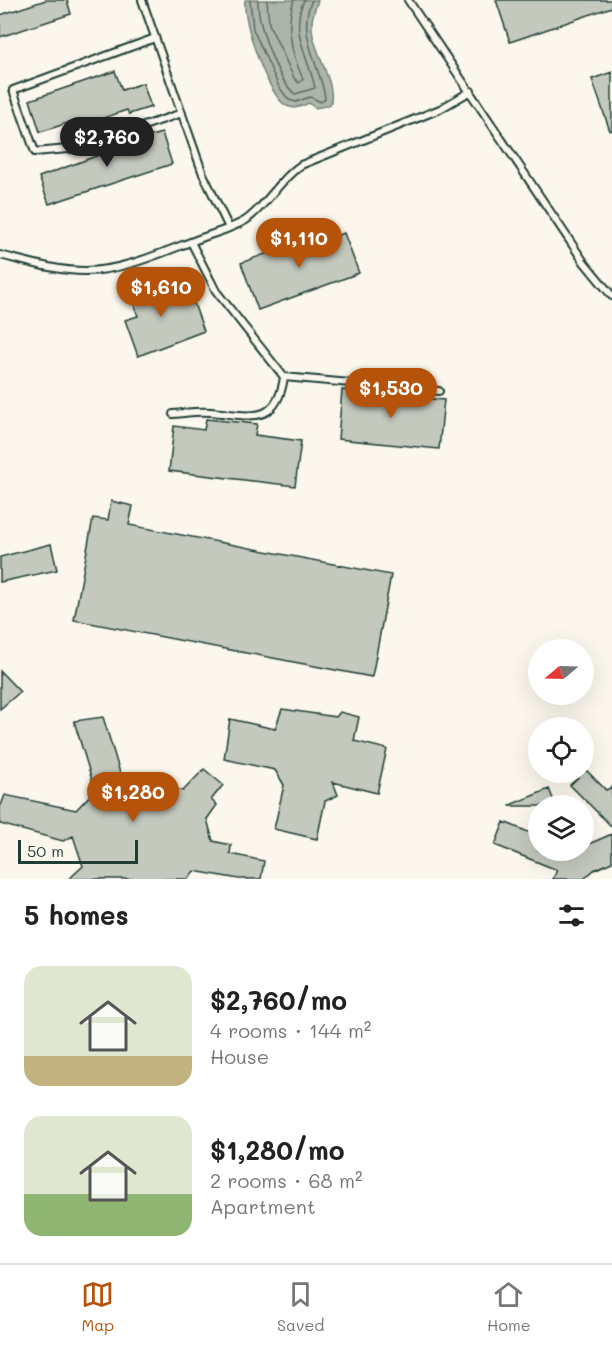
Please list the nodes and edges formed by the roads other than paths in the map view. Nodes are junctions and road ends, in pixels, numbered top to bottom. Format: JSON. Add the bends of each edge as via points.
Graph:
{"nodes":[{"id":1,"x":142,"y":0,"type":"edge"},
{"id":2,"x":408,"y":0,"type":"edge"},
{"id":3,"x":155,"y":38,"type":"junction"},
{"id":4,"x":471,"y":91,"type":"junction"},
{"id":5,"x":182,"y":113,"type":"junction"},
{"id":6,"x":229,"y":228,"type":"junction"},
{"id":7,"x":191,"y":242,"type":"junction"},
{"id":8,"x":0,"y":255,"type":"edge"},
{"id":9,"x":612,"y":296,"type":"edge"},
{"id":10,"x":284,"y":377,"type":"junction"},
{"id":11,"x":439,"y":391,"type":"dead end"},
{"id":12,"x":173,"y":414,"type":"dead end"}],
"edges":[{"from":1,"to":3,"type":"lane"},
{"from":2,"to":4,"type":"lane"},
{"from":3,"to":5,"type":"lane"},
{"from":3,"to":5,"type":"lane","via":[[12,90],[35,152],[79,148]]},
{"from":4,"to":6,"type":"lane","via":[[440,109],[301,165],[264,205]]},
{"from":4,"to":9,"type":"lane","via":[[584,262]]},
{"from":5,"to":6,"type":"lane","via":[[207,184]]},
{"from":6,"to":7,"type":"lane"},
{"from":7,"to":8,"type":"lane","via":[[111,268],[86,271],[48,267]]},
{"from":7,"to":10,"type":"lane","via":[[216,291]]},
{"from":10,"to":11,"type":"lane"},
{"from":10,"to":12,"type":"lane","via":[[277,403],[264,414]]}]}
